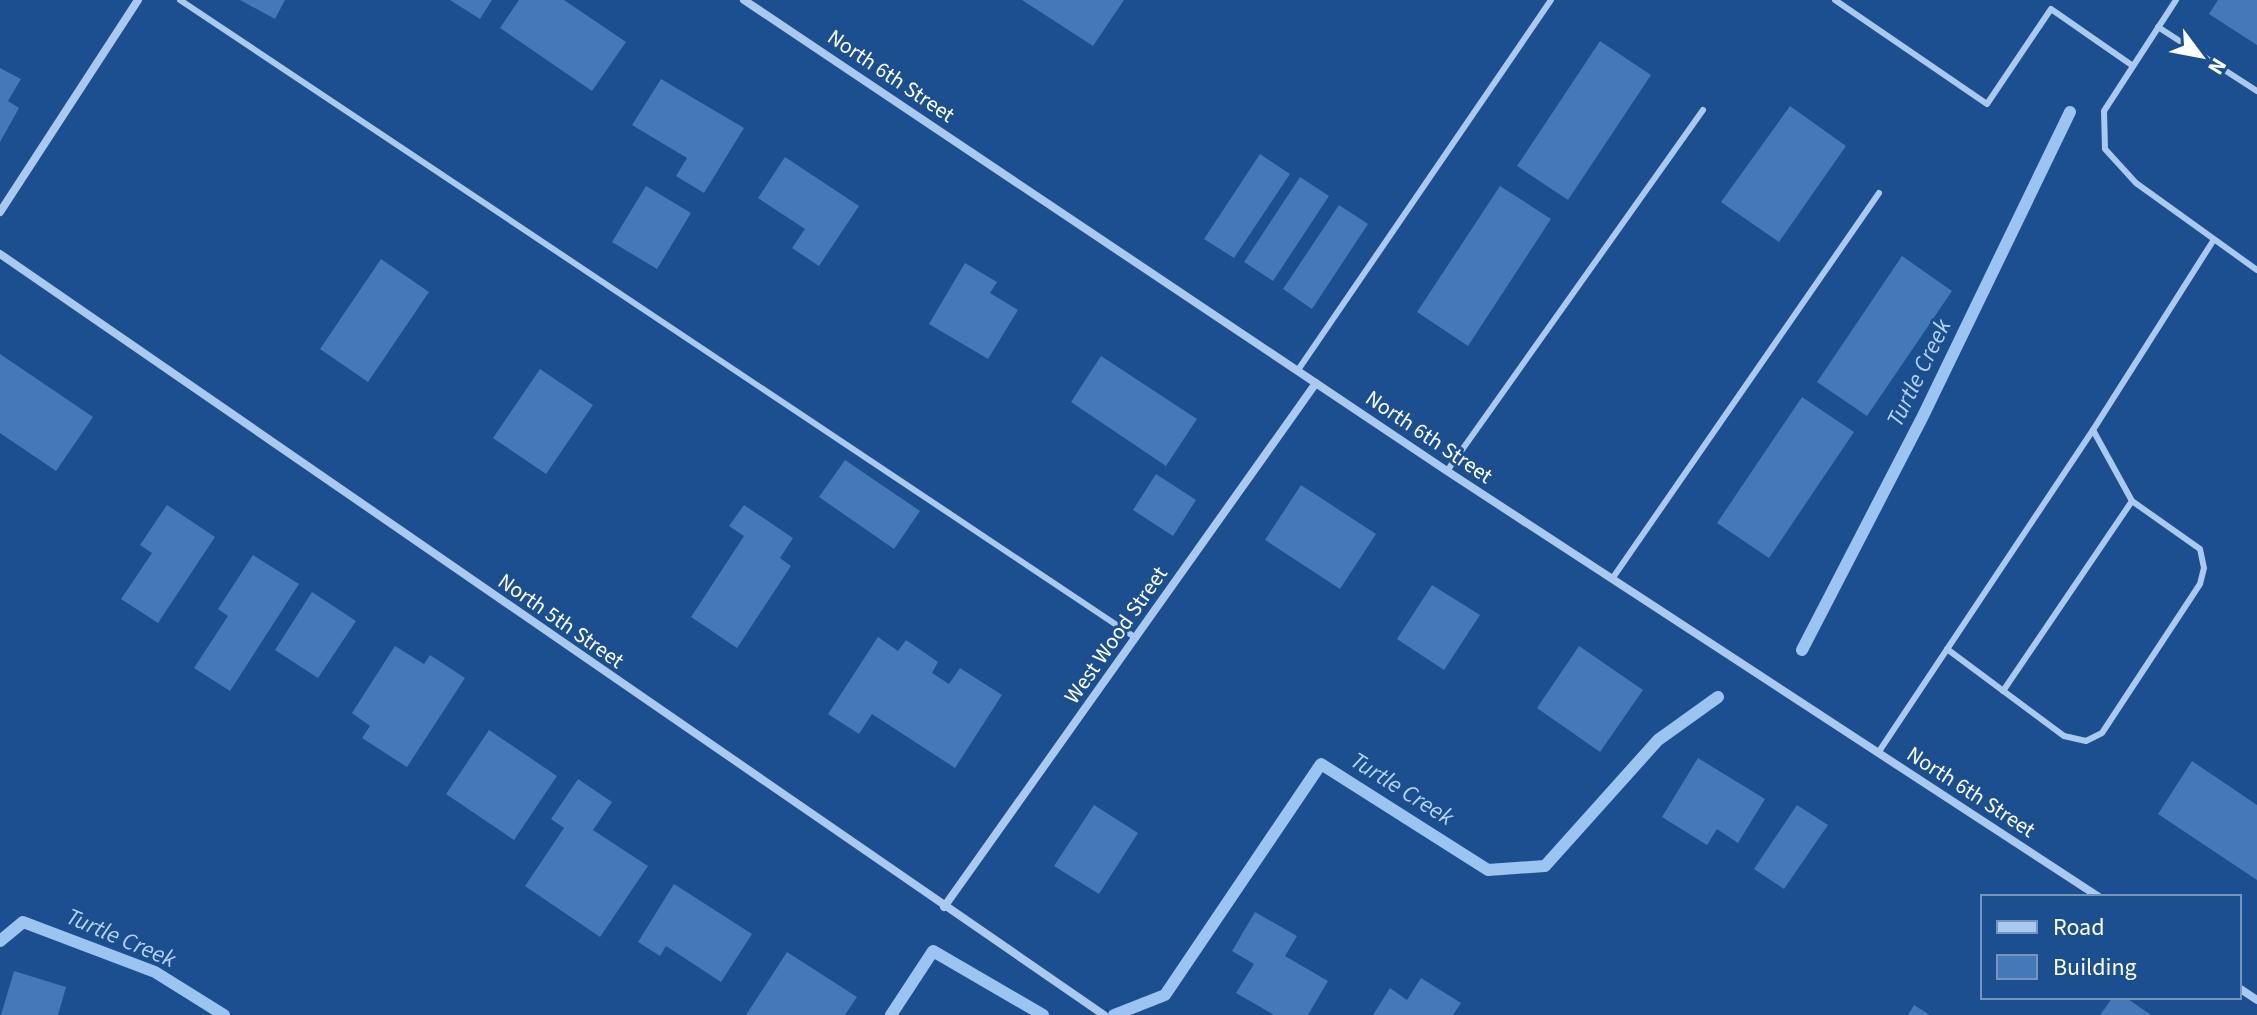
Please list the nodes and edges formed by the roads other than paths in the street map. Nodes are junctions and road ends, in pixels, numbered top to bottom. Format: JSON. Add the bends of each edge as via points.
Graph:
{"nodes":[{"id":1,"x":138,"y":0,"type":"edge"},
{"id":2,"x":180,"y":0,"type":"edge"},
{"id":3,"x":744,"y":0,"type":"edge"},
{"id":4,"x":1551,"y":0,"type":"edge"},
{"id":5,"x":1835,"y":0,"type":"edge"},
{"id":6,"x":2176,"y":0,"type":"edge"},
{"id":7,"x":2158,"y":27,"type":"junction"},
{"id":8,"x":2133,"y":66,"type":"junction"},
{"id":9,"x":2257,"y":91,"type":"edge"},
{"id":10,"x":1703,"y":110,"type":"dead end"},
{"id":11,"x":1879,"y":193,"type":"dead end"},
{"id":12,"x":0,"y":212,"type":"edge"},
{"id":13,"x":2213,"y":241,"type":"junction"},
{"id":14,"x":0,"y":254,"type":"edge"},
{"id":15,"x":2257,"y":270,"type":"edge"},
{"id":16,"x":1298,"y":370,"type":"junction"},
{"id":17,"x":1316,"y":383,"type":"junction"},
{"id":18,"x":2093,"y":430,"type":"junction"},
{"id":19,"x":1447,"y":471,"type":"junction"},
{"id":20,"x":2132,"y":501,"type":"junction"},
{"id":21,"x":1612,"y":579,"type":"junction"},
{"id":22,"x":1136,"y":638,"type":"junction"},
{"id":23,"x":1947,"y":649,"type":"junction"},
{"id":24,"x":2003,"y":691,"type":"junction"},
{"id":25,"x":1878,"y":753,"type":"junction"},
{"id":26,"x":2096,"y":895,"type":"edge"},
{"id":27,"x":944,"y":907,"type":"junction"},
{"id":28,"x":1104,"y":1015,"type":"edge"}],
"edges":[{"from":1,"to":12,"type":"street"},
{"from":2,"to":22,"type":"lane"},
{"from":3,"to":16,"type":"street","name":"North 6th Street"},
{"from":4,"to":16,"type":"lane"},
{"from":5,"to":8,"type":"lane","via":[[1987,104],[2051,9]]},
{"from":6,"to":7,"type":"lane"},
{"from":7,"to":8,"type":"lane"},
{"from":7,"to":9,"type":"lane"},
{"from":8,"to":13,"type":"lane","via":[[2104,111],[2105,149],[2136,183]]},
{"from":10,"to":19,"type":"lane"},
{"from":11,"to":21,"type":"lane"},
{"from":13,"to":15,"type":"lane"},
{"from":13,"to":18,"type":"lane"},
{"from":14,"to":27,"type":"street","name":"North 5th Street"},
{"from":16,"to":17,"type":"street","name":"North 6th Street"},
{"from":17,"to":19,"type":"street","name":"North 6th Street"},
{"from":17,"to":22,"type":"street","name":"West Wood Street"},
{"from":18,"to":20,"type":"lane"},
{"from":18,"to":23,"type":"lane"},
{"from":19,"to":21,"type":"street","name":"North 6th Street"},
{"from":20,"to":24,"type":"lane"},
{"from":20,"to":24,"type":"lane","via":[[2200,549],[2204,568],[2200,584],[2102,733],[2086,741],[2064,736]]},
{"from":21,"to":25,"type":"street","name":"North 6th Street"},
{"from":22,"to":27,"type":"street","name":"West Wood Street"},
{"from":23,"to":24,"type":"lane"},
{"from":23,"to":25,"type":"lane"},
{"from":25,"to":26,"type":"street","name":"North 6th Street"},
{"from":27,"to":28,"type":"street","name":"North 5th Street"}]}
